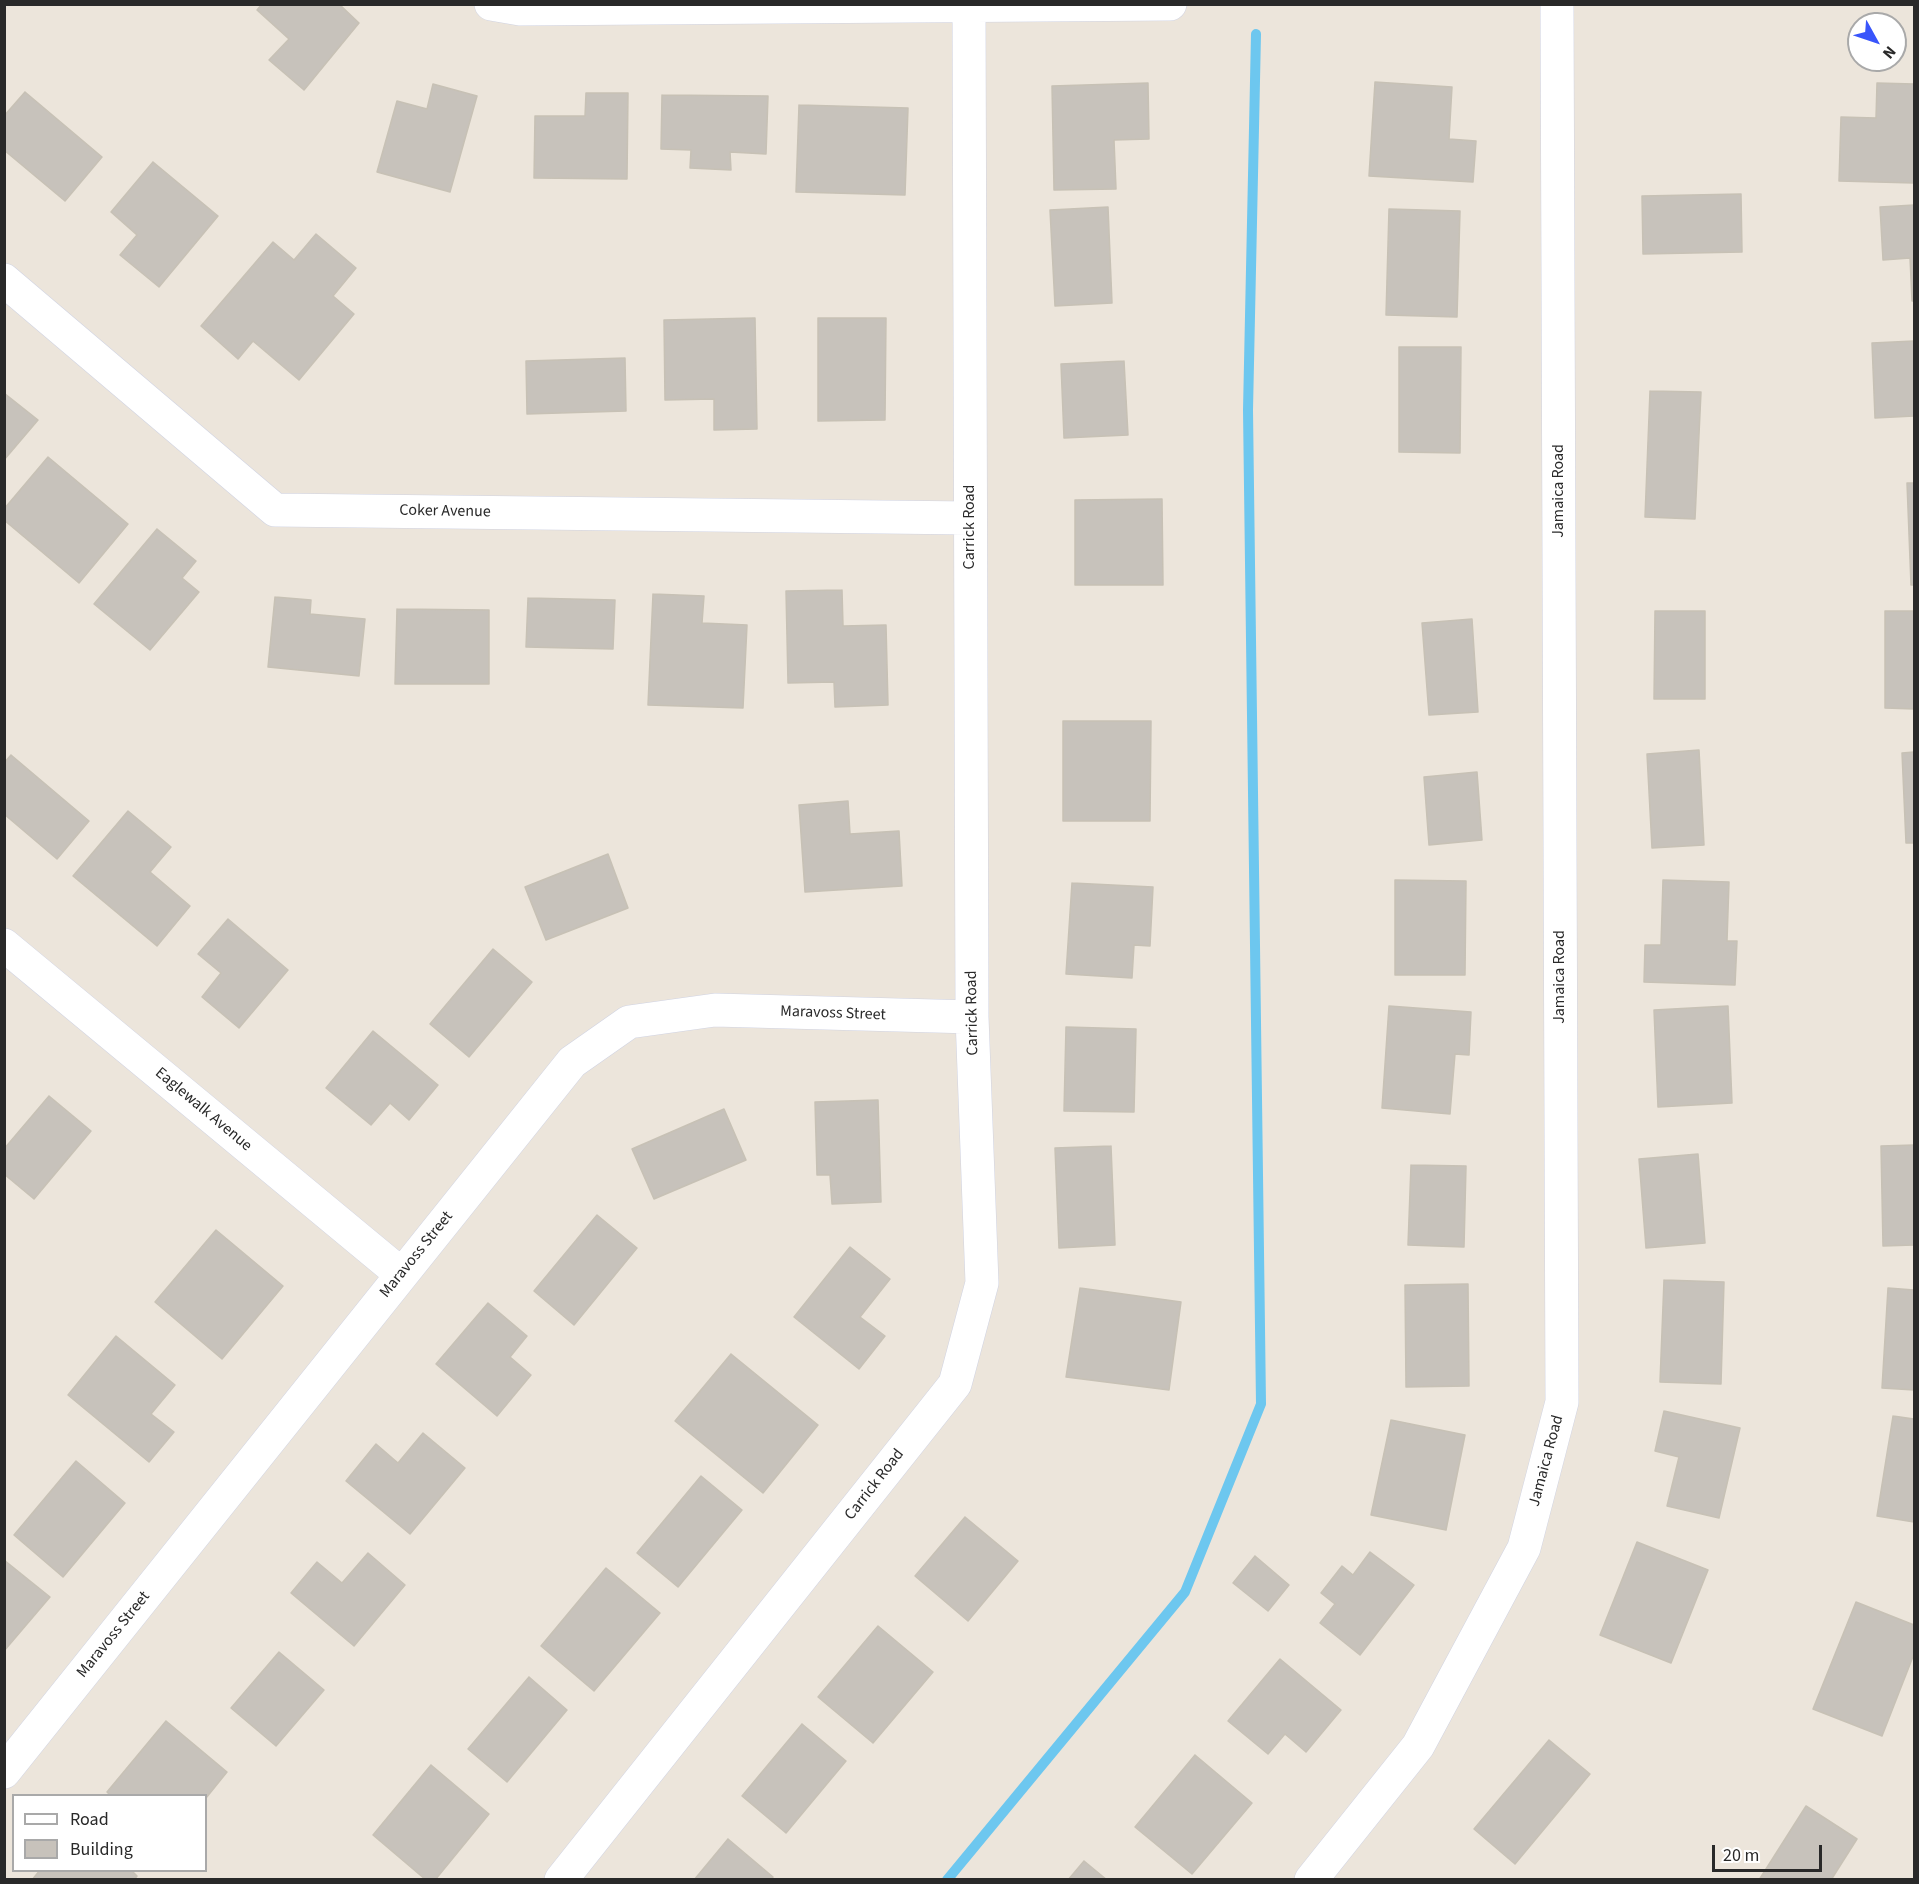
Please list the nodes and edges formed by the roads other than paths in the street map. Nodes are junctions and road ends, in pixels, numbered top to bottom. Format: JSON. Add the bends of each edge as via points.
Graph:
{"nodes":[{"id":1,"x":491,"y":4,"type":"edge"},
{"id":2,"x":1170,"y":4,"type":"edge"},
{"id":3,"x":1557,"y":4,"type":"edge"},
{"id":4,"x":969,"y":5,"type":"edge"},
{"id":5,"x":4,"y":280,"type":"edge"},
{"id":6,"x":970,"y":518,"type":"junction"},
{"id":7,"x":8,"y":957,"type":"edge"},
{"id":8,"x":972,"y":1017,"type":"junction"},
{"id":9,"x":401,"y":1274,"type":"junction"},
{"id":10,"x":4,"y":1772,"type":"edge"},
{"id":11,"x":561,"y":1880,"type":"edge"},
{"id":12,"x":1311,"y":1880,"type":"edge"}],
"edges":[{"from":1,"to":4,"type":"street","via":[[520,9]]},
{"from":2,"to":4,"type":"street"},
{"from":3,"to":12,"type":"street","name":"Jamaica Road","via":[[1562,1402],[1524,1548],[1418,1746]]},
{"from":4,"to":6,"type":"street","name":"Carrick Road"},
{"from":5,"to":6,"type":"street","name":"Coker Avenue","via":[[275,510]]},
{"from":6,"to":8,"type":"street","name":"Carrick Road"},
{"from":7,"to":9,"type":"street","name":"Eaglewalk Avenue"},
{"from":8,"to":9,"type":"street","name":"Maravoss Street","via":[[715,1010],[630,1022],[572,1062]]},
{"from":8,"to":11,"type":"street","name":"Carrick Road","via":[[982,1283],[955,1384]]},
{"from":9,"to":10,"type":"street","name":"Maravoss Street"}]}
